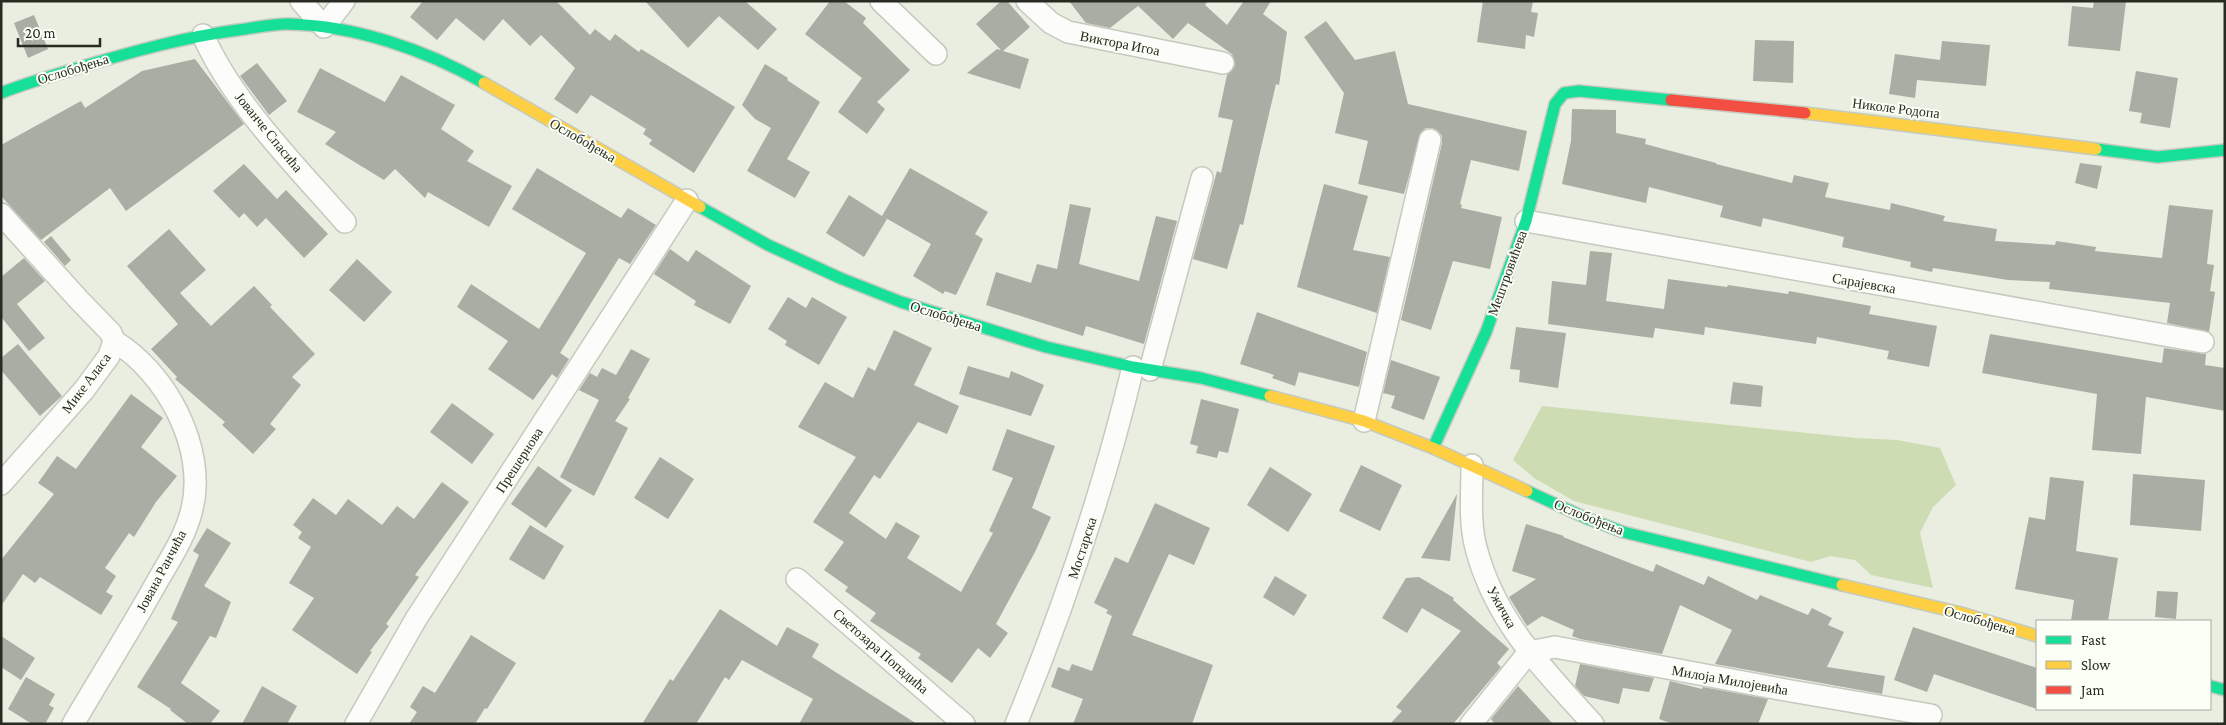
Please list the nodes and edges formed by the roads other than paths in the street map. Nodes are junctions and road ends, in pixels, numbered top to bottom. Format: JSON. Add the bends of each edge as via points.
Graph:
{"nodes":[{"id":1,"x":302,"y":1,"type":"edge"},
{"id":2,"x":344,"y":1,"type":"edge"},
{"id":3,"x":881,"y":1,"type":"edge"},
{"id":4,"x":1027,"y":1,"type":"edge"},
{"id":5,"x":324,"y":26,"type":"junction"},
{"id":6,"x":203,"y":36,"type":"junction"},
{"id":7,"x":936,"y":54,"type":"dead end"},
{"id":8,"x":1223,"y":63,"type":"dead end"},
{"id":9,"x":1,"y":93,"type":"edge"},
{"id":10,"x":1564,"y":93,"type":"joint"},
{"id":11,"x":1430,"y":140,"type":"dead end"},
{"id":12,"x":2225,"y":150,"type":"edge"},
{"id":13,"x":1202,"y":178,"type":"dead end"},
{"id":14,"x":687,"y":200,"type":"junction"},
{"id":15,"x":1,"y":214,"type":"edge"},
{"id":16,"x":1526,"y":221,"type":"junction"},
{"id":17,"x":345,"y":222,"type":"dead end"},
{"id":18,"x":114,"y":341,"type":"junction"},
{"id":19,"x":2203,"y":342,"type":"dead end"},
{"id":20,"x":1141,"y":368,"type":"junction"},
{"id":21,"x":1364,"y":421,"type":"junction"},
{"id":22,"x":1433,"y":448,"type":"junction"},
{"id":23,"x":1472,"y":465,"type":"junction"},
{"id":24,"x":1,"y":484,"type":"edge"},
{"id":25,"x":797,"y":579,"type":"dead end"},
{"id":26,"x":2036,"y":636,"type":"edge"},
{"id":27,"x":1529,"y":652,"type":"junction"},
{"id":28,"x":2211,"y":686,"type":"edge"},
{"id":29,"x":2225,"y":690,"type":"edge"},
{"id":30,"x":1931,"y":715,"type":"dead end"},
{"id":31,"x":73,"y":724,"type":"edge"},
{"id":32,"x":356,"y":724,"type":"edge"},
{"id":33,"x":964,"y":724,"type":"edge"},
{"id":34,"x":1016,"y":724,"type":"edge"},
{"id":35,"x":1471,"y":724,"type":"edge"},
{"id":36,"x":1593,"y":724,"type":"edge"}],
"edges":[{"from":1,"to":5,"type":"street"},
{"from":2,"to":5,"type":"street"},
{"from":3,"to":7,"type":"street"},
{"from":4,"to":8,"type":"street","name":"Виктора Игоа","via":[[1050,23],[1068,32]]},
{"from":5,"to":6,"type":"street","name":"Ослобођења","via":[[285,24]]},
{"from":5,"to":14,"type":"street","name":"Ослобођења","via":[[430,57],[480,81]]},
{"from":6,"to":9,"type":"street","name":"Ослобођења","via":[[142,49]]},
{"from":6,"to":17,"type":"street","name":"Јованче Спасића","via":[[214,62],[248,109]]},
{"from":10,"to":12,"type":"street","name":"Николе Родопа","via":[[1579,91],[1836,116],[2158,157]]},
{"from":10,"to":16,"type":"street","name":"Мештровићева","via":[[1555,104]]},
{"from":11,"to":21,"type":"street"},
{"from":13,"to":20,"type":"street"},
{"from":14,"to":20,"type":"street","name":"Ослобођења","via":[[768,245],[901,302],[1046,346]]},
{"from":14,"to":32,"type":"street","name":"Прешернова","via":[[416,619]]},
{"from":15,"to":18,"type":"street","name":"Мике Аласа","via":[[111,333]]},
{"from":16,"to":19,"type":"street","name":"Сарајевска"},
{"from":16,"to":22,"type":"street","name":"Мештровићева","via":[[1486,332]]},
{"from":18,"to":24,"type":"street","name":"Мике Аласа","via":[[109,356],[84,390]]},
{"from":18,"to":31,"type":"street","name":"Јована Ранчића","via":[[150,369],[169,394],[192,451],[195,484],[192,509],[179,543]]},
{"from":20,"to":21,"type":"street","name":"Ослобођења","via":[[1201,378]]},
{"from":20,"to":34,"type":"street","name":"Мостарска","via":[[1052,637]]},
{"from":21,"to":22,"type":"street","name":"Ослобођења"},
{"from":22,"to":23,"type":"street","name":"Ослобођења"},
{"from":23,"to":26,"type":"street","name":"Ослобођења","via":[[1623,532],[1961,613]]},
{"from":23,"to":27,"type":"street","name":"Ужичка","via":[[1476,547],[1487,581],[1502,611]]},
{"from":25,"to":33,"type":"street","name":"Светозара Попадића"},
{"from":27,"to":30,"type":"street","name":"Милоја Милојевића","via":[[1555,646]]},
{"from":27,"to":35,"type":"street"},
{"from":27,"to":36,"type":"street","name":"Ужичка"},
{"from":28,"to":29,"type":"street"}]}
